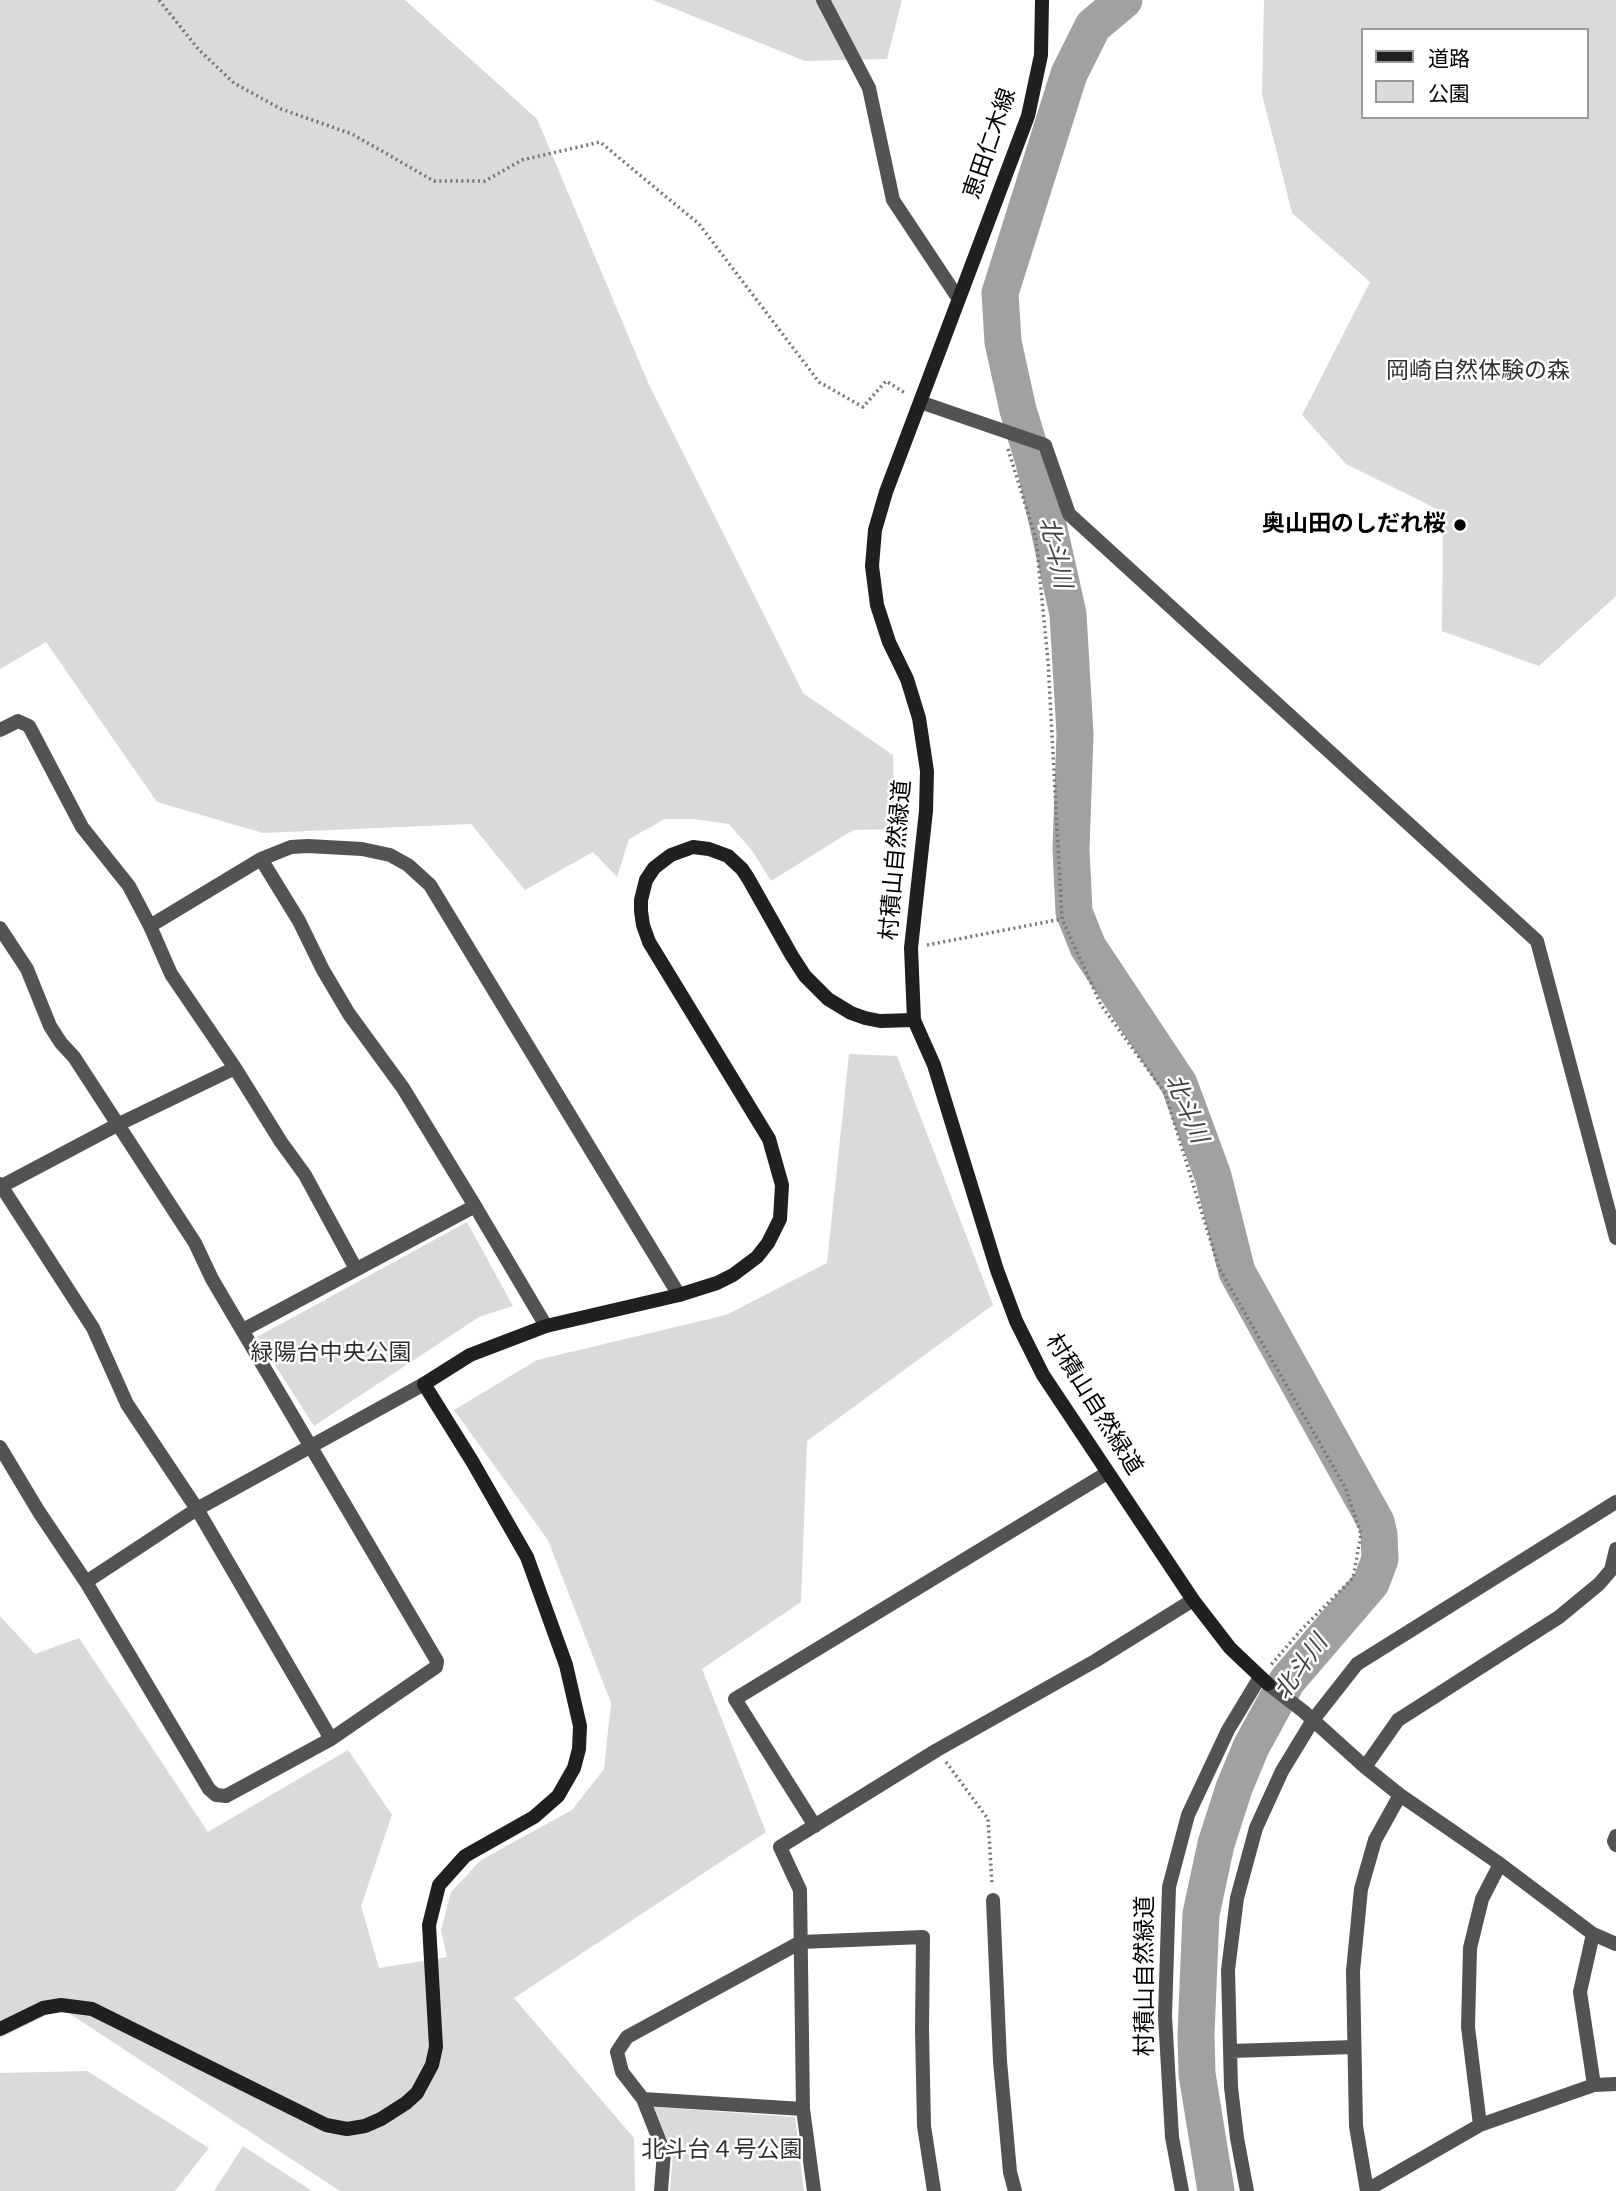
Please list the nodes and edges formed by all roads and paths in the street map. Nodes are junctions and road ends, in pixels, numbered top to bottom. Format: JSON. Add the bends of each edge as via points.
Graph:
{"nodes":[{"id":1,"x":159,"y":0,"type":"edge"},
{"id":2,"x":823,"y":0,"type":"edge"},
{"id":3,"x":1042,"y":0,"type":"edge"},
{"id":4,"x":958,"y":298,"type":"junction"},
{"id":5,"x":920,"y":402,"type":"junction"},
{"id":6,"x":1002,"y":430,"type":"junction"},
{"id":7,"x":0,"y":730,"type":"edge"},
{"id":8,"x":261,"y":859,"type":"junction"},
{"id":9,"x":1062,"y":919,"type":"junction"},
{"id":10,"x":150,"y":926,"type":"junction"},
{"id":11,"x":0,"y":928,"type":"edge"},
{"id":12,"x":911,"y":948,"type":"junction"},
{"id":13,"x":914,"y":1020,"type":"junction"},
{"id":14,"x":235,"y":1068,"type":"junction"},
{"id":15,"x":117,"y":1125,"type":"junction"},
{"id":16,"x":1,"y":1186,"type":"edge"},
{"id":17,"x":475,"y":1206,"type":"junction"},
{"id":18,"x":1616,"y":1238,"type":"edge"},
{"id":19,"x":356,"y":1269,"type":"junction"},
{"id":20,"x":680,"y":1295,"type":"junction"},
{"id":21,"x":546,"y":1326,"type":"junction"},
{"id":22,"x":243,"y":1331,"type":"junction"},
{"id":23,"x":424,"y":1384,"type":"junction"},
{"id":24,"x":0,"y":1447,"type":"edge"},
{"id":25,"x":312,"y":1447,"type":"junction"},
{"id":26,"x":1107,"y":1473,"type":"junction"},
{"id":27,"x":1616,"y":1502,"type":"edge"},
{"id":28,"x":197,"y":1509,"type":"junction"},
{"id":29,"x":1616,"y":1549,"type":"edge"},
{"id":30,"x":86,"y":1581,"type":"junction"},
{"id":31,"x":1193,"y":1600,"type":"junction"},
{"id":32,"x":1264,"y":1681,"type":"junction"},
{"id":33,"x":1308,"y":1716,"type":"junction"},
{"id":34,"x":331,"y":1739,"type":"junction"},
{"id":35,"x":937,"y":1749,"type":"junction"},
{"id":36,"x":1365,"y":1768,"type":"junction"},
{"id":37,"x":1400,"y":1795,"type":"junction"},
{"id":38,"x":815,"y":1826,"type":"junction"},
{"id":39,"x":1616,"y":1836,"type":"edge"},
{"id":40,"x":1616,"y":1845,"type":"edge"},
{"id":41,"x":1500,"y":1864,"type":"junction"},
{"id":42,"x":993,"y":1900,"type":"joint"},
{"id":43,"x":1593,"y":1934,"type":"junction"},
{"id":44,"x":801,"y":1942,"type":"junction"},
{"id":45,"x":1616,"y":1944,"type":"edge"},
{"id":46,"x":0,"y":2029,"type":"edge"},
{"id":47,"x":1354,"y":2047,"type":"junction"},
{"id":48,"x":1231,"y":2051,"type":"junction"},
{"id":49,"x":1616,"y":2084,"type":"edge"},
{"id":50,"x":1594,"y":2085,"type":"junction"},
{"id":51,"x":643,"y":2099,"type":"junction"},
{"id":52,"x":803,"y":2109,"type":"junction"},
{"id":53,"x":1480,"y":2125,"type":"junction"},
{"id":54,"x":661,"y":2191,"type":"edge"},
{"id":55,"x":814,"y":2191,"type":"edge"},
{"id":56,"x":934,"y":2191,"type":"edge"},
{"id":57,"x":1015,"y":2191,"type":"edge"},
{"id":58,"x":1182,"y":2191,"type":"edge"},
{"id":59,"x":1247,"y":2191,"type":"edge"},
{"id":60,"x":1367,"y":2191,"type":"edge"}],
"edges":[{"from":1,"to":5,"type":"path","via":[[199,50],[234,83],[281,109],[352,134],[434,181],[485,181],[522,160],[600,142],[699,224],[819,382],[863,407],[886,381]]},
{"from":2,"to":4,"type":"street","via":[[869,88],[892,200]]},
{"from":3,"to":4,"type":"street","name":"恵田仁木線","via":[[1041,55],[1028,116]]},
{"from":4,"to":5,"type":"street","name":"村積山自然緑道"},
{"from":5,"to":6,"type":"street"},
{"from":5,"to":12,"type":"street","name":"村積山自然緑道","via":[[886,492],[875,530],[872,566],[877,605],[919,718],[927,771]]},
{"from":6,"to":9,"type":"path","via":[[1037,539]]},
{"from":6,"to":18,"type":"street","via":[[1045,445],[1069,514],[1537,941]]},
{"from":7,"to":10,"type":"street","via":[[18,721],[29,726],[82,827],[129,886]]},
{"from":8,"to":10,"type":"street"},
{"from":8,"to":17,"type":"street","via":[[349,1014],[403,1088]]},
{"from":8,"to":20,"type":"street","via":[[308,846],[362,849],[390,855],[430,885]]},
{"from":9,"to":12,"type":"path"},
{"from":9,"to":32,"type":"path","via":[[1101,1005],[1165,1093],[1219,1268],[1345,1487],[1360,1534],[1353,1578],[1302,1629]]},
{"from":10,"to":14,"type":"street","via":[[171,974]]},
{"from":11,"to":15,"type":"street","via":[[27,969],[50,1026]]},
{"from":12,"to":13,"type":"street","name":"村積山自然緑道"},
{"from":13,"to":20,"type":"street","via":[[865,1018],[828,999],[805,976],[748,878],[728,856],[693,847],[654,868],[641,900],[649,942],[764,1129],[782,1185],[780,1219],[757,1257],[718,1283]]},
{"from":13,"to":26,"type":"street","name":"村積山自然緑道","via":[[934,1065],[1016,1321],[1043,1375]]},
{"from":14,"to":15,"type":"street"},
{"from":14,"to":19,"type":"street","via":[[305,1175]]},
{"from":15,"to":16,"type":"street"},
{"from":15,"to":22,"type":"street","via":[[195,1243]]},
{"from":16,"to":28,"type":"street","via":[[93,1328],[127,1404]]},
{"from":17,"to":19,"type":"street"},
{"from":17,"to":21,"type":"street"},
{"from":19,"to":22,"type":"street"},
{"from":20,"to":21,"type":"street"},
{"from":21,"to":23,"type":"street","via":[[470,1355]]},
{"from":22,"to":25,"type":"street"},
{"from":23,"to":25,"type":"street"},
{"from":23,"to":46,"type":"street","via":[[527,1557],[566,1665],[580,1726],[579,1749],[558,1796],[534,1817],[465,1856],[439,1885],[429,1924],[436,2047],[432,2066],[417,2093],[381,2119],[347,2129],[326,2125],[92,2009],[43,2008]]},
{"from":24,"to":30,"type":"street"},
{"from":25,"to":28,"type":"street"},
{"from":25,"to":34,"type":"street","via":[[438,1661],[436,1667]]},
{"from":26,"to":31,"type":"street","name":"村積山自然緑道"},
{"from":26,"to":38,"type":"street","via":[[735,1699]]},
{"from":27,"to":33,"type":"street","via":[[1357,1664]]},
{"from":28,"to":30,"type":"street"},
{"from":28,"to":34,"type":"street"},
{"from":29,"to":36,"type":"street","via":[[1611,1570],[1599,1584],[1559,1617],[1398,1720]]},
{"from":30,"to":34,"type":"street","via":[[216,1795],[226,1796]]},
{"from":31,"to":32,"type":"street","name":"村積山自然緑道"},
{"from":31,"to":35,"type":"street"},
{"from":32,"to":33,"type":"street"},
{"from":32,"to":58,"type":"street","name":"村積山自然緑道","via":[[1228,1730],[1188,1815],[1169,1887],[1166,2016],[1172,2137]]},
{"from":33,"to":36,"type":"street"},
{"from":33,"to":48,"type":"street","via":[[1256,1828],[1237,1898],[1228,1970]]},
{"from":35,"to":38,"type":"street"},
{"from":35,"to":42,"type":"path","via":[[988,1819]]},
{"from":36,"to":37,"type":"street"},
{"from":37,"to":41,"type":"street"},
{"from":37,"to":47,"type":"street","via":[[1376,1840],[1361,1889],[1353,1971]]},
{"from":38,"to":44,"type":"street","via":[[780,1847],[800,1890]]},
{"from":39,"to":40,"type":"street"},
{"from":41,"to":43,"type":"street"},
{"from":41,"to":53,"type":"street","via":[[1482,1899],[1470,1948],[1468,2027]]},
{"from":42,"to":57,"type":"street","via":[[1000,2061]]},
{"from":43,"to":45,"type":"street"},
{"from":43,"to":50,"type":"street","via":[[1580,1992]]},
{"from":44,"to":51,"type":"street","via":[[626,2037],[617,2052],[622,2072]]},
{"from":44,"to":52,"type":"street"},
{"from":44,"to":56,"type":"street","via":[[923,1937],[924,2126]]},
{"from":47,"to":48,"type":"street"},
{"from":47,"to":60,"type":"street","via":[[1356,2126]]},
{"from":48,"to":59,"type":"street","via":[[1231,2087]]},
{"from":49,"to":50,"type":"street"},
{"from":50,"to":53,"type":"street"},
{"from":51,"to":52,"type":"street"},
{"from":51,"to":54,"type":"street","via":[[664,2152]]},
{"from":52,"to":55,"type":"street"},
{"from":53,"to":60,"type":"street"}]}
